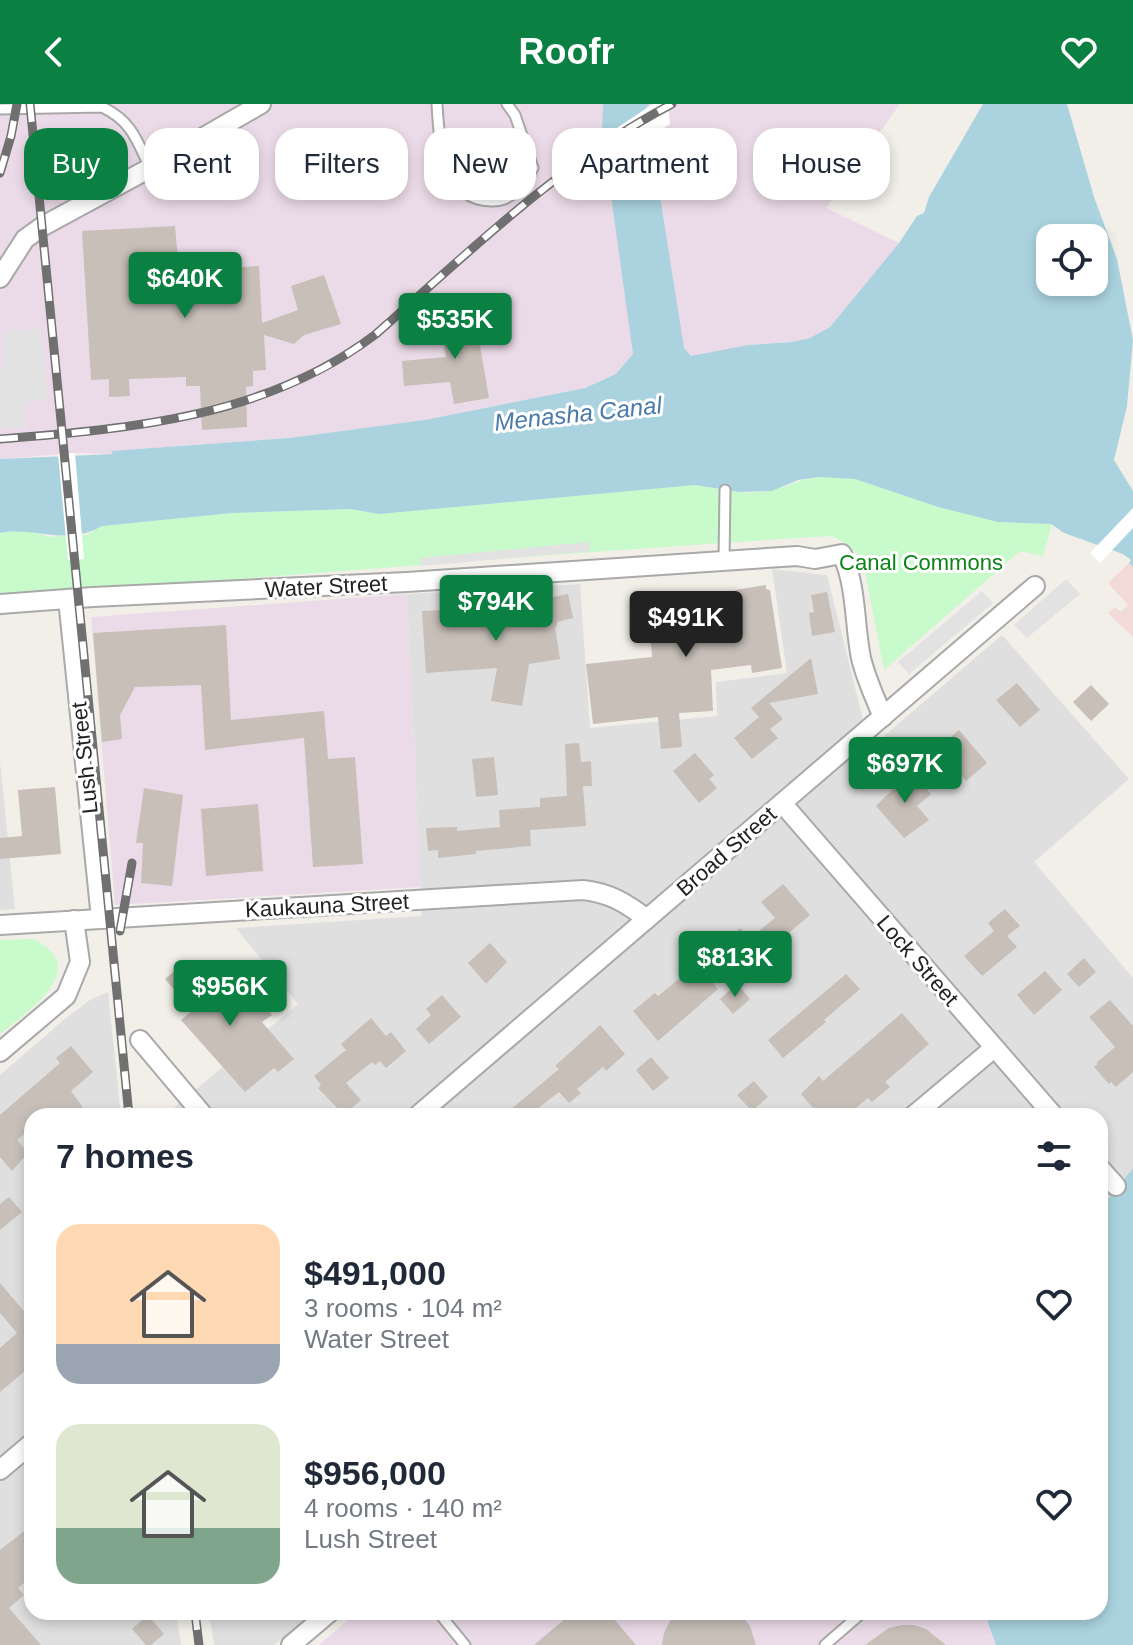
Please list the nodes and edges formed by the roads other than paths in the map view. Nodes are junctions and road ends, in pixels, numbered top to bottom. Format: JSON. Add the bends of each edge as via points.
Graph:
{"nodes":[{"id":1,"x":261,"y":104,"type":"edge"},
{"id":2,"x":437,"y":104,"type":"edge"},
{"id":3,"x":507,"y":104,"type":"edge"},
{"id":4,"x":0,"y":109,"type":"edge"},
{"id":5,"x":219,"y":128,"type":"edge"},
{"id":6,"x":144,"y":156,"type":"edge"},
{"id":7,"x":144,"y":171,"type":"edge"},
{"id":8,"x":0,"y":278,"type":"edge"},
{"id":9,"x":725,"y":490,"type":"dead end"},
{"id":10,"x":724,"y":561,"type":"junction"},
{"id":11,"x":1035,"y":586,"type":"dead end"},
{"id":12,"x":68,"y":599,"type":"junction"},
{"id":13,"x":0,"y":604,"type":"edge"},
{"id":14,"x":883,"y":717,"type":"junction"},
{"id":15,"x":782,"y":803,"type":"junction"},
{"id":16,"x":101,"y":918,"type":"junction"},
{"id":17,"x":647,"y":919,"type":"junction"},
{"id":18,"x":74,"y":920,"type":"junction"},
{"id":19,"x":0,"y":925,"type":"edge"},
{"id":20,"x":140,"y":1040,"type":"dead end"},
{"id":21,"x":994,"y":1048,"type":"junction"},
{"id":22,"x":0,"y":1052,"type":"edge"},
{"id":23,"x":197,"y":1108,"type":"edge"},
{"id":24,"x":426,"y":1108,"type":"edge"},
{"id":25,"x":923,"y":1108,"type":"edge"},
{"id":26,"x":1047,"y":1108,"type":"edge"},
{"id":27,"x":1108,"y":1177,"type":"edge"},
{"id":28,"x":1116,"y":1186,"type":"dead end"},
{"id":29,"x":24,"y":1450,"type":"edge"},
{"id":30,"x":0,"y":1470,"type":"edge"},
{"id":31,"x":321,"y":1620,"type":"edge"},
{"id":32,"x":445,"y":1620,"type":"edge"},
{"id":33,"x":854,"y":1620,"type":"edge"},
{"id":34,"x":291,"y":1645,"type":"edge"},
{"id":35,"x":465,"y":1645,"type":"edge"},
{"id":36,"x":825,"y":1645,"type":"edge"}],
"edges":[{"from":1,"to":5,"type":"street"},
{"from":2,"to":3,"type":"lane","via":[[444,158],[459,191],[475,201],[497,202],[521,189],[533,168]]},
{"from":4,"to":6,"type":"lane","via":[[102,107],[129,126]]},
{"from":7,"to":8,"type":"street","via":[[25,239]]},
{"from":9,"to":10,"type":"lane"},
{"from":10,"to":12,"type":"street","name":"Water Street"},
{"from":10,"to":14,"type":"street","name":"Water Street","via":[[842,554],[851,574],[861,658]]},
{"from":11,"to":14,"type":"street","name":"Broad Street"},
{"from":12,"to":13,"type":"street","name":"Water Street"},
{"from":12,"to":16,"type":"street","name":"Lush Street"},
{"from":14,"to":15,"type":"street","name":"Broad Street"},
{"from":15,"to":17,"type":"street","name":"Broad Street"},
{"from":15,"to":21,"type":"street","name":"Lock Street"},
{"from":16,"to":17,"type":"street","name":"Kaukauna Street","via":[[583,890],[623,901]]},
{"from":16,"to":18,"type":"street","name":"Kaukauna Street"},
{"from":17,"to":24,"type":"street","name":"Broad Street"},
{"from":18,"to":19,"type":"street","name":"Kaukauna Street"},
{"from":18,"to":22,"type":"street","via":[[80,962],[66,996]]},
{"from":20,"to":23,"type":"street"},
{"from":21,"to":25,"type":"street"},
{"from":21,"to":26,"type":"street","name":"Lock Street"},
{"from":27,"to":28,"type":"street"},
{"from":29,"to":30,"type":"street"},
{"from":31,"to":34,"type":"street"},
{"from":32,"to":35,"type":"lane"},
{"from":33,"to":36,"type":"lane"}]}
